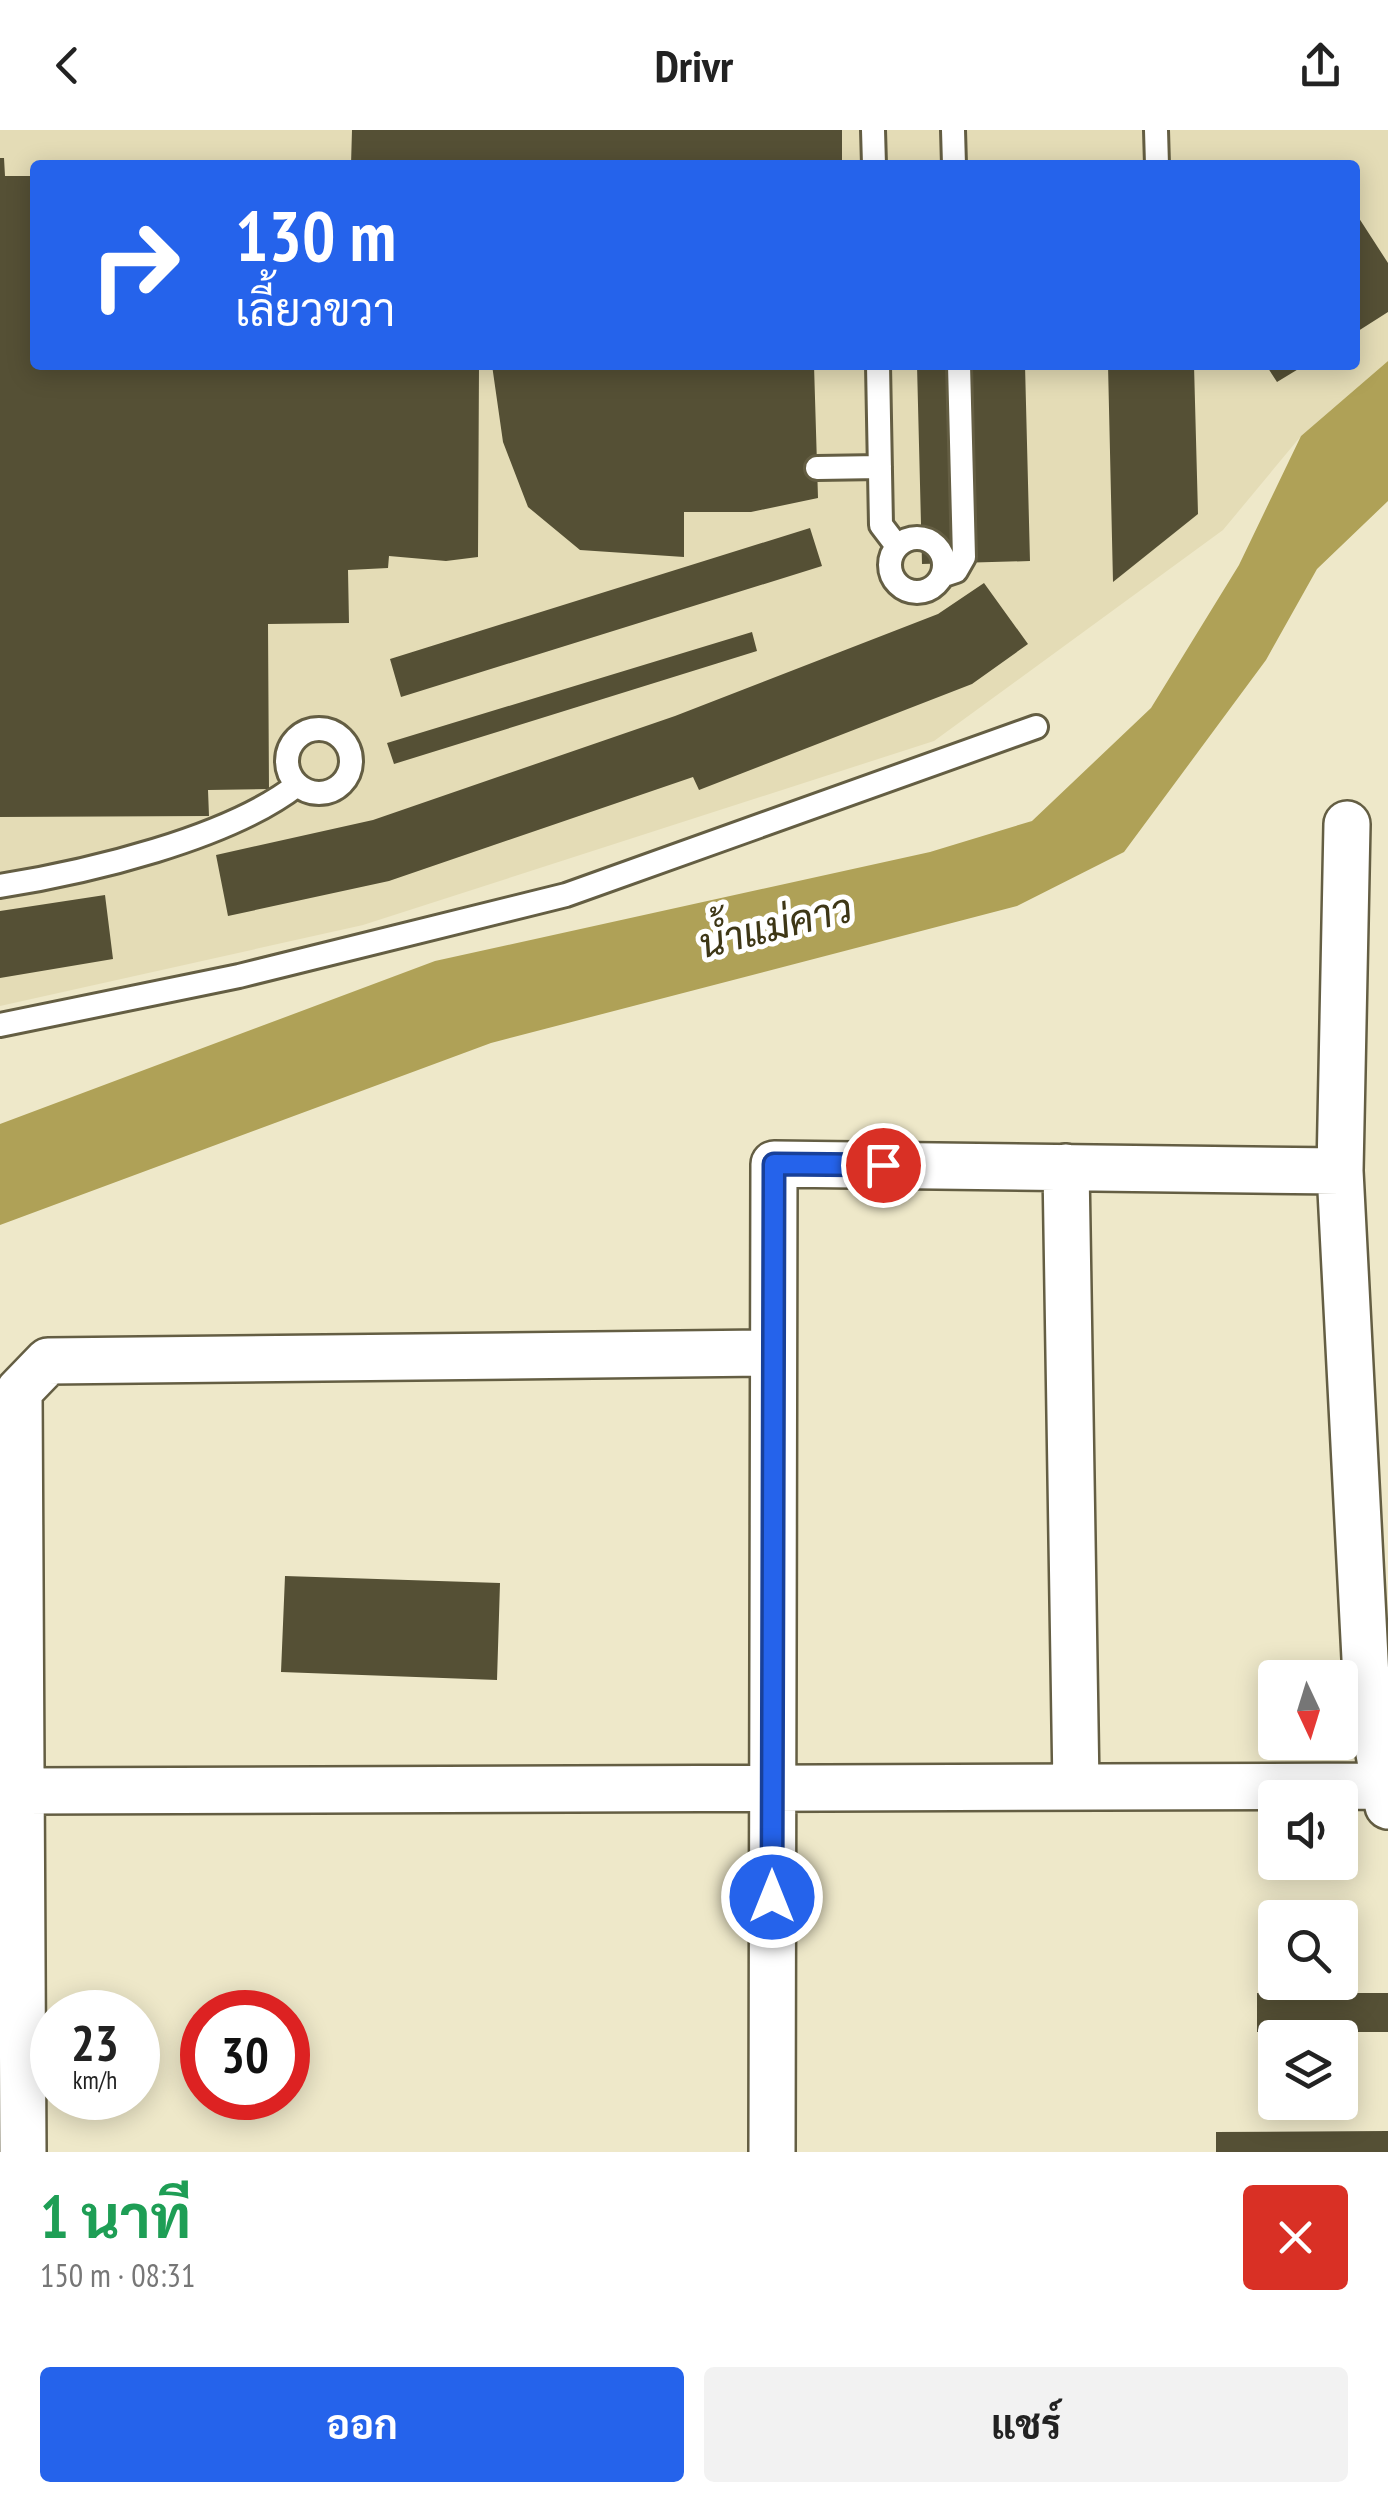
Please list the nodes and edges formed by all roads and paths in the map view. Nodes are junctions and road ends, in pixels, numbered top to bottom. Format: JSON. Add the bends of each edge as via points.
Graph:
{"nodes":[{"id":1,"x":873,"y":130,"type":"edge"},
{"id":2,"x":952,"y":130,"type":"edge"},
{"id":3,"x":1156,"y":130,"type":"edge"},
{"id":4,"x":874,"y":160,"type":"edge"},
{"id":5,"x":954,"y":160,"type":"edge"},
{"id":6,"x":1157,"y":160,"type":"edge"},
{"id":7,"x":878,"y":370,"type":"edge"},
{"id":8,"x":959,"y":370,"type":"edge"},
{"id":9,"x":880,"y":467,"type":"junction"},
{"id":10,"x":817,"y":468,"type":"dead end"},
{"id":11,"x":897,"y":546,"type":"junction"},
{"id":12,"x":944,"y":575,"type":"junction"},
{"id":13,"x":1036,"y":727,"type":"dead end"},
{"id":14,"x":298,"y":786,"type":"dead end"},
{"id":15,"x":1347,"y":824,"type":"dead end"},
{"id":16,"x":0,"y":886,"type":"edge"},
{"id":17,"x":0,"y":1024,"type":"edge"},
{"id":18,"x":1066,"y":1167,"type":"junction"},
{"id":19,"x":1340,"y":1170,"type":"junction"},
{"id":20,"x":773,"y":1352,"type":"junction"},
{"id":21,"x":1076,"y":1787,"type":"junction"},
{"id":22,"x":772,"y":1788,"type":"junction"},
{"id":23,"x":23,"y":1790,"type":"junction"},
{"id":24,"x":1385,"y":1796,"type":"edge"},
{"id":25,"x":23,"y":2152,"type":"edge"},
{"id":26,"x":772,"y":2152,"type":"edge"}],
"edges":[{"from":1,"to":4,"type":"lane"},
{"from":2,"to":5,"type":"lane"},
{"from":3,"to":6,"type":"lane"},
{"from":7,"to":9,"type":"lane"},
{"from":8,"to":12,"type":"lane","via":[[964,557],[956,571]]},
{"from":9,"to":10,"type":"lane"},
{"from":9,"to":11,"type":"lane","via":[[881,525]]},
{"from":11,"to":12,"type":"lane","via":[[914,538],[931,542],[942,555]]},
{"from":11,"to":12,"type":"lane","via":[[889,571],[906,591],[924,592]]},
{"from":13,"to":17,"type":"lane","via":[[566,895],[239,976]]},
{"from":14,"to":16,"type":"lane","via":[[265,810],[83,873]]},
{"from":15,"to":19,"type":"street"},
{"from":18,"to":19,"type":"street"},
{"from":18,"to":20,"type":"street","via":[[774,1164]]},
{"from":18,"to":21,"type":"street"},
{"from":19,"to":24,"type":"street","via":[[1366,1678]]},
{"from":20,"to":22,"type":"street"},
{"from":20,"to":23,"type":"street","via":[[48,1361],[19,1391]]},
{"from":21,"to":22,"type":"street"},
{"from":21,"to":24,"type":"street"},
{"from":22,"to":23,"type":"street"},
{"from":22,"to":26,"type":"street"},
{"from":23,"to":25,"type":"street"}]}
